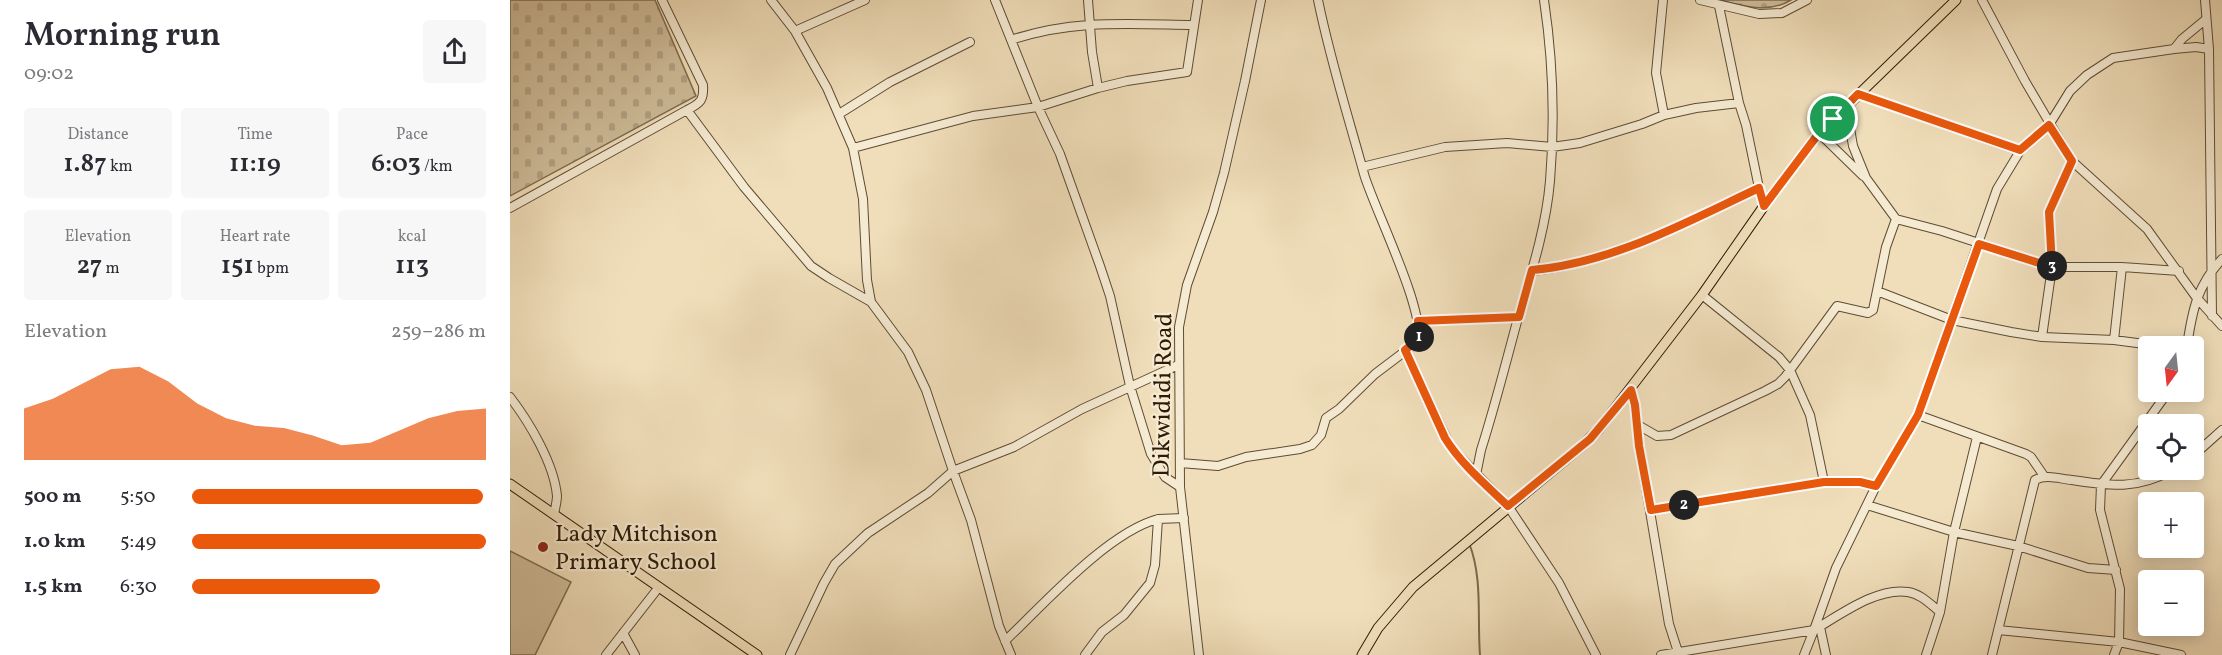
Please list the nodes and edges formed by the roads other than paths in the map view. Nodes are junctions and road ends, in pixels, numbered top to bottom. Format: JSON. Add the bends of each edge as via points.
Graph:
{"nodes":[{"id":1,"x":662,"y":0,"type":"edge"},
{"id":2,"x":771,"y":0,"type":"edge"},
{"id":3,"x":865,"y":0,"type":"edge"},
{"id":4,"x":995,"y":0,"type":"edge"},
{"id":5,"x":1088,"y":0,"type":"edge"},
{"id":6,"x":1198,"y":0,"type":"edge"},
{"id":7,"x":1261,"y":0,"type":"edge"},
{"id":8,"x":1318,"y":0,"type":"edge"},
{"id":9,"x":1544,"y":0,"type":"edge"},
{"id":10,"x":1663,"y":0,"type":"edge"},
{"id":11,"x":1700,"y":0,"type":"edge"},
{"id":12,"x":1807,"y":0,"type":"edge"},
{"id":13,"x":1956,"y":0,"type":"edge"},
{"id":14,"x":1982,"y":0,"type":"edge"},
{"id":15,"x":2205,"y":0,"type":"edge"},
{"id":16,"x":1719,"y":6,"type":"junction"},
{"id":17,"x":2205,"y":20,"type":"junction"},
{"id":18,"x":1089,"y":24,"type":"junction"},
{"id":19,"x":1193,"y":25,"type":"junction"},
{"id":20,"x":795,"y":31,"type":"junction"},
{"id":21,"x":1011,"y":40,"type":"junction"},
{"id":22,"x":970,"y":42,"type":"dead end"},
{"id":23,"x":2174,"y":49,"type":"junction"},
{"id":24,"x":2209,"y":49,"type":"junction"},
{"id":25,"x":1098,"y":88,"type":"junction"},
{"id":26,"x":1858,"y":94,"type":"junction"},
{"id":27,"x":1738,"y":103,"type":"junction"},
{"id":28,"x":1846,"y":105,"type":"junction"},
{"id":29,"x":1038,"y":107,"type":"junction"},
{"id":30,"x":687,"y":110,"type":"junction"},
{"id":31,"x":839,"y":114,"type":"junction"},
{"id":32,"x":1664,"y":115,"type":"junction"},
{"id":33,"x":2049,"y":125,"type":"junction"},
{"id":34,"x":1819,"y":133,"type":"junction"},
{"id":35,"x":1552,"y":147,"type":"junction"},
{"id":36,"x":853,"y":148,"type":"junction"},
{"id":37,"x":2020,"y":150,"type":"junction"},
{"id":38,"x":2072,"y":161,"type":"junction"},
{"id":39,"x":1362,"y":167,"type":"junction"},
{"id":40,"x":1866,"y":178,"type":"junction"},
{"id":41,"x":1759,"y":188,"type":"junction"},
{"id":42,"x":1764,"y":206,"type":"junction"},
{"id":43,"x":510,"y":208,"type":"edge"},
{"id":44,"x":1896,"y":219,"type":"junction"},
{"id":45,"x":1979,"y":244,"type":"junction"},
{"id":46,"x":2222,"y":259,"type":"edge"},
{"id":47,"x":2052,"y":267,"type":"junction"},
{"id":48,"x":2122,"y":267,"type":"junction"},
{"id":49,"x":2212,"y":269,"type":"junction"},
{"id":50,"x":1532,"y":270,"type":"junction"},
{"id":51,"x":2179,"y":271,"type":"junction"},
{"id":52,"x":1877,"y":291,"type":"junction"},
{"id":53,"x":1702,"y":295,"type":"junction"},
{"id":54,"x":2196,"y":297,"type":"junction"},
{"id":55,"x":871,"y":302,"type":"junction"},
{"id":56,"x":2211,"y":316,"type":"junction"},
{"id":57,"x":1519,"y":317,"type":"junction"},
{"id":58,"x":1952,"y":320,"type":"junction"},
{"id":59,"x":1418,"y":321,"type":"junction"},
{"id":60,"x":2222,"y":326,"type":"edge"},
{"id":61,"x":2189,"y":336,"type":"edge"},
{"id":62,"x":2042,"y":337,"type":"junction"},
{"id":63,"x":2114,"y":340,"type":"junction"},
{"id":64,"x":2138,"y":343,"type":"edge"},
{"id":65,"x":1405,"y":350,"type":"junction"},
{"id":66,"x":1179,"y":365,"type":"junction"},
{"id":67,"x":1790,"y":370,"type":"junction"},
{"id":68,"x":1130,"y":386,"type":"junction"},
{"id":69,"x":1631,"y":390,"type":"junction"},
{"id":70,"x":510,"y":397,"type":"edge"},
{"id":71,"x":2161,"y":402,"type":"edge"},
{"id":72,"x":1918,"y":415,"type":"junction"},
{"id":73,"x":1638,"y":425,"type":"junction"},
{"id":74,"x":2222,"y":430,"type":"edge"},
{"id":75,"x":1977,"y":437,"type":"junction"},
{"id":76,"x":2204,"y":446,"type":"edge"},
{"id":77,"x":1180,"y":463,"type":"junction"},
{"id":78,"x":953,"y":471,"type":"junction"},
{"id":79,"x":1476,"y":475,"type":"junction"},
{"id":80,"x":2044,"y":476,"type":"junction"},
{"id":81,"x":2151,"y":480,"type":"edge"},
{"id":82,"x":1824,"y":482,"type":"junction"},
{"id":83,"x":510,"y":484,"type":"edge"},
{"id":84,"x":2101,"y":485,"type":"junction"},
{"id":85,"x":1876,"y":486,"type":"junction"},
{"id":86,"x":1180,"y":487,"type":"junction"},
{"id":87,"x":1867,"y":505,"type":"junction"},
{"id":88,"x":1508,"y":506,"type":"junction"},
{"id":89,"x":1651,"y":510,"type":"junction"},
{"id":90,"x":554,"y":514,"type":"junction"},
{"id":91,"x":1184,"y":518,"type":"junction"},
{"id":92,"x":1158,"y":519,"type":"junction"},
{"id":93,"x":1954,"y":532,"type":"junction"},
{"id":94,"x":2018,"y":546,"type":"junction"},
{"id":95,"x":2116,"y":570,"type":"junction"},
{"id":96,"x":659,"y":587,"type":"junction"},
{"id":97,"x":1940,"y":612,"type":"junction"},
{"id":98,"x":1817,"y":629,"type":"junction"},
{"id":99,"x":1998,"y":630,"type":"junction"},
{"id":100,"x":623,"y":633,"type":"junction"},
{"id":101,"x":1005,"y":641,"type":"junction"},
{"id":102,"x":2119,"y":642,"type":"junction"},
{"id":103,"x":1678,"y":652,"type":"junction"},
{"id":104,"x":1701,"y":652,"type":"edge"},
{"id":105,"x":1009,"y":654,"type":"edge"},
{"id":106,"x":606,"y":655,"type":"edge"},
{"id":107,"x":635,"y":655,"type":"edge"},
{"id":108,"x":757,"y":655,"type":"edge"},
{"id":109,"x":790,"y":655,"type":"edge"},
{"id":110,"x":1085,"y":655,"type":"edge"},
{"id":111,"x":1199,"y":655,"type":"edge"},
{"id":112,"x":1362,"y":655,"type":"edge"},
{"id":113,"x":1596,"y":655,"type":"edge"},
{"id":114,"x":1661,"y":655,"type":"edge"},
{"id":115,"x":1804,"y":655,"type":"edge"},
{"id":116,"x":1826,"y":655,"type":"edge"},
{"id":117,"x":1926,"y":655,"type":"edge"},
{"id":118,"x":1992,"y":655,"type":"edge"},
{"id":119,"x":2114,"y":655,"type":"edge"},
{"id":120,"x":2181,"y":655,"type":"edge"}],
"edges":[{"from":1,"to":30,"type":"street","via":[[703,85],[704,97]]},
{"from":2,"to":20,"type":"street"},
{"from":3,"to":20,"type":"street"},
{"from":4,"to":21,"type":"street"},
{"from":5,"to":18,"type":"street"},
{"from":6,"to":19,"type":"street"},
{"from":7,"to":66,"type":"street","name":"Dikwididi Road","via":[[1224,173],[1182,305]]},
{"from":8,"to":39,"type":"street"},
{"from":9,"to":35,"type":"street","via":[[1551,58]]},
{"from":10,"to":32,"type":"street","via":[[1656,73]]},
{"from":11,"to":16,"type":"street"},
{"from":12,"to":16,"type":"street","via":[[1782,13],[1759,14]]},
{"from":13,"to":26,"type":"main road"},
{"from":14,"to":33,"type":"street"},
{"from":15,"to":17,"type":"street"},
{"from":16,"to":27,"type":"street"},
{"from":17,"to":23,"type":"street"},
{"from":17,"to":24,"type":"street"},
{"from":18,"to":19,"type":"street"},
{"from":18,"to":21,"type":"street","via":[[1048,29]]},
{"from":18,"to":25,"type":"street"},
{"from":19,"to":25,"type":"street","via":[[1187,72]]},
{"from":20,"to":31,"type":"street"},
{"from":21,"to":29,"type":"street"},
{"from":22,"to":31,"type":"street","via":[[890,82]]},
{"from":23,"to":24,"type":"street"},
{"from":23,"to":33,"type":"street","via":[[2113,58],[2070,91]]},
{"from":24,"to":49,"type":"street"},
{"from":25,"to":29,"type":"street"},
{"from":26,"to":28,"type":"main road"},
{"from":26,"to":37,"type":"street"},
{"from":27,"to":32,"type":"street"},
{"from":27,"to":41,"type":"street"},
{"from":28,"to":34,"type":"main road"},
{"from":28,"to":40,"type":"street","via":[[1853,146]]},
{"from":29,"to":36,"type":"street","via":[[973,116]]},
{"from":29,"to":68,"type":"street","via":[[1060,154],[1110,296]]},
{"from":30,"to":43,"type":"street"},
{"from":30,"to":55,"type":"street","via":[[744,187],[811,266]]},
{"from":31,"to":36,"type":"street"},
{"from":32,"to":35,"type":"street","via":[[1599,137]]},
{"from":33,"to":37,"type":"street"},
{"from":33,"to":38,"type":"street"},
{"from":34,"to":40,"type":"street"},
{"from":34,"to":42,"type":"main road"},
{"from":35,"to":39,"type":"street","via":[[1507,143],[1445,147]]},
{"from":35,"to":50,"type":"street","via":[[1545,215]]},
{"from":36,"to":55,"type":"street","via":[[863,199]]},
{"from":37,"to":45,"type":"street","via":[[1997,189]]},
{"from":38,"to":47,"type":"street","via":[[2049,212]]},
{"from":38,"to":51,"type":"street","via":[[2137,218]]},
{"from":39,"to":59,"type":"street"},
{"from":40,"to":44,"type":"street"},
{"from":41,"to":42,"type":"street"},
{"from":41,"to":50,"type":"street","via":[[1600,258]]},
{"from":42,"to":53,"type":"main road"},
{"from":44,"to":45,"type":"street"},
{"from":44,"to":52,"type":"street"},
{"from":45,"to":47,"type":"street"},
{"from":45,"to":58,"type":"street"},
{"from":46,"to":49,"type":"street"},
{"from":47,"to":48,"type":"street"},
{"from":47,"to":62,"type":"street"},
{"from":48,"to":51,"type":"street"},
{"from":48,"to":63,"type":"street"},
{"from":49,"to":54,"type":"street"},
{"from":49,"to":56,"type":"street"},
{"from":50,"to":57,"type":"street"},
{"from":51,"to":54,"type":"street"},
{"from":52,"to":58,"type":"street"},
{"from":52,"to":67,"type":"street","via":[[1868,313],[1838,306]]},
{"from":53,"to":67,"type":"street"},
{"from":53,"to":69,"type":"main road"},
{"from":54,"to":56,"type":"street"},
{"from":54,"to":61,"type":"street"},
{"from":55,"to":78,"type":"street","via":[[908,352],[926,390]]},
{"from":56,"to":60,"type":"street"},
{"from":57,"to":59,"type":"street"},
{"from":57,"to":79,"type":"street"},
{"from":58,"to":62,"type":"street"},
{"from":58,"to":72,"type":"street"},
{"from":59,"to":65,"type":"street","via":[[1419,339]]},
{"from":62,"to":63,"type":"street"},
{"from":63,"to":64,"type":"street"},
{"from":65,"to":77,"type":"street","via":[[1326,418],[1321,435],[1312,445],[1246,457],[1225,465]]},
{"from":65,"to":79,"type":"street","via":[[1445,438]]},
{"from":66,"to":68,"type":"street"},
{"from":66,"to":77,"type":"street","name":"Dikwididi Road"},
{"from":67,"to":73,"type":"street","via":[[1778,384],[1671,435],[1657,436]]},
{"from":67,"to":82,"type":"street","via":[[1810,415]]},
{"from":68,"to":78,"type":"street","via":[[1014,447]]},
{"from":68,"to":86,"type":"street","via":[[1158,470]]},
{"from":69,"to":73,"type":"street"},
{"from":69,"to":88,"type":"main road","via":[[1590,439]]},
{"from":70,"to":90,"type":"street","via":[[535,433],[549,465],[557,496]]},
{"from":71,"to":84,"type":"street"},
{"from":72,"to":75,"type":"street"},
{"from":72,"to":85,"type":"street"},
{"from":73,"to":89,"type":"street"},
{"from":74,"to":76,"type":"street"},
{"from":75,"to":80,"type":"street","via":[[2026,454]]},
{"from":75,"to":93,"type":"street"},
{"from":77,"to":86,"type":"street","name":"Dikwididi Road"},
{"from":78,"to":101,"type":"street"},
{"from":78,"to":109,"type":"street","via":[[928,493],[868,533],[835,564]]},
{"from":79,"to":88,"type":"street"},
{"from":80,"to":84,"type":"street"},
{"from":80,"to":94,"type":"street","via":[[2032,483]]},
{"from":81,"to":84,"type":"street"},
{"from":82,"to":85,"type":"street"},
{"from":82,"to":89,"type":"street"},
{"from":83,"to":90,"type":"main road"},
{"from":84,"to":95,"type":"street","via":[[2104,533]]},
{"from":85,"to":87,"type":"street"},
{"from":86,"to":91,"type":"street","name":"Dikwididi Road"},
{"from":87,"to":93,"type":"street"},
{"from":87,"to":98,"type":"street","via":[[1836,568]]},
{"from":88,"to":112,"type":"main road","via":[[1405,596]]},
{"from":88,"to":113,"type":"street","via":[[1559,583]]},
{"from":89,"to":103,"type":"street","via":[[1669,624]]},
{"from":90,"to":96,"type":"main road"},
{"from":91,"to":92,"type":"street"},
{"from":91,"to":111,"type":"street","name":"Dikwididi Road"},
{"from":92,"to":101,"type":"street","via":[[1132,529],[1088,562]]},
{"from":92,"to":110,"type":"street","via":[[1150,583]]},
{"from":93,"to":94,"type":"street"},
{"from":93,"to":97,"type":"street"},
{"from":94,"to":95,"type":"street","via":[[2088,568]]},
{"from":94,"to":99,"type":"street"},
{"from":95,"to":102,"type":"street","via":[[2120,590]]},
{"from":96,"to":100,"type":"street"},
{"from":96,"to":108,"type":"main road"},
{"from":97,"to":98,"type":"street","via":[[1920,596],[1894,592],[1862,602]]},
{"from":97,"to":117,"type":"street"},
{"from":98,"to":104,"type":"street"},
{"from":98,"to":115,"type":"street"},
{"from":98,"to":116,"type":"street"},
{"from":99,"to":102,"type":"street"},
{"from":99,"to":118,"type":"street"},
{"from":100,"to":106,"type":"street"},
{"from":100,"to":107,"type":"street"},
{"from":101,"to":105,"type":"street"},
{"from":102,"to":119,"type":"street"},
{"from":102,"to":120,"type":"street"},
{"from":103,"to":104,"type":"street"},
{"from":103,"to":114,"type":"street"}]}
